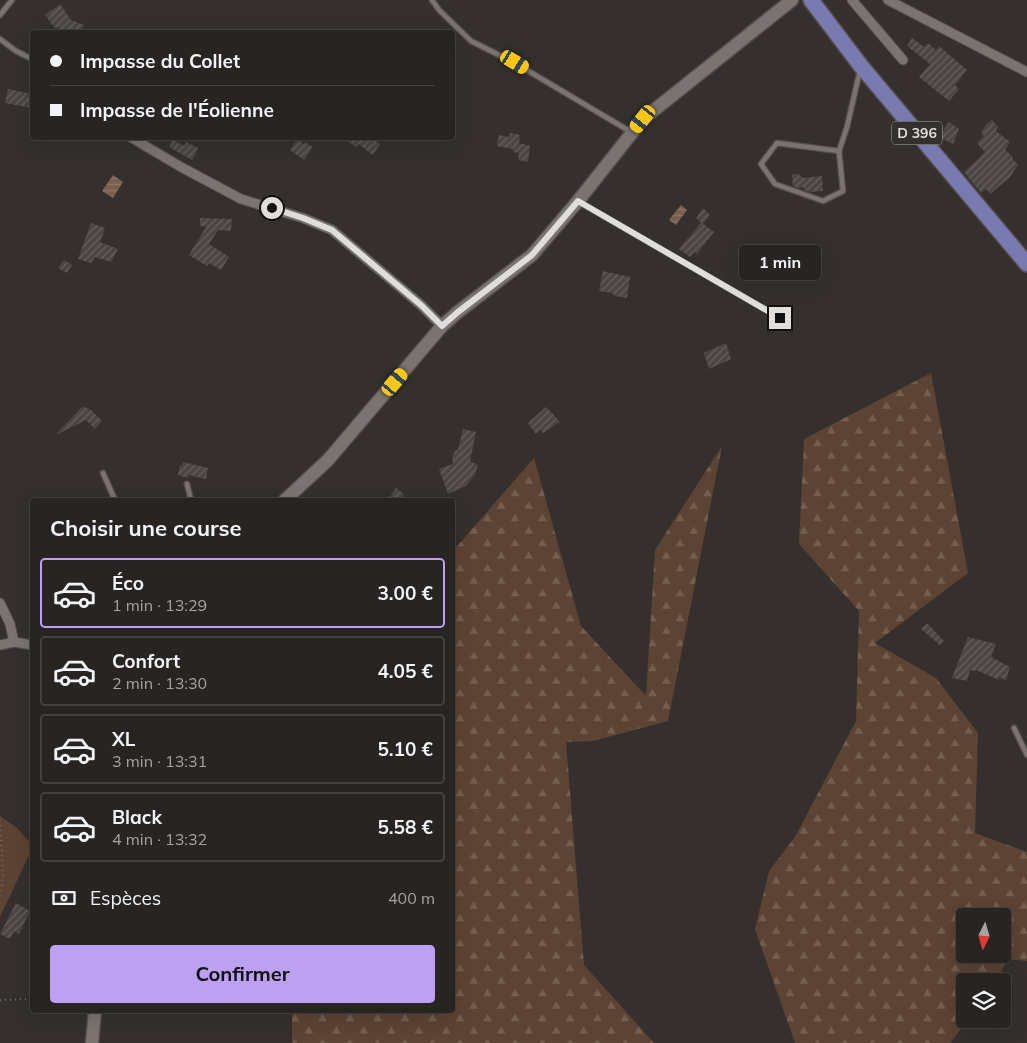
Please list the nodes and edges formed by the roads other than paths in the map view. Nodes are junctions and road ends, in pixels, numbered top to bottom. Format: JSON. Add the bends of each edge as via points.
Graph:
{"nodes":[{"id":1,"x":12,"y":0,"type":"edge"},
{"id":2,"x":432,"y":0,"type":"edge"},
{"id":3,"x":792,"y":0,"type":"edge"},
{"id":4,"x":811,"y":0,"type":"edge"},
{"id":5,"x":852,"y":0,"type":"edge"},
{"id":6,"x":888,"y":0,"type":"edge"},
{"id":7,"x":0,"y":15,"type":"edge"},
{"id":8,"x":0,"y":39,"type":"edge"},
{"id":9,"x":30,"y":58,"type":"edge"},
{"id":10,"x":903,"y":60,"type":"dead end"},
{"id":11,"x":861,"y":66,"type":"junction"},
{"id":12,"x":1027,"y":72,"type":"edge"},
{"id":13,"x":633,"y":133,"type":"junction"},
{"id":14,"x":135,"y":140,"type":"edge"},
{"id":15,"x":839,"y":151,"type":"junction"},
{"id":16,"x":578,"y":201,"type":"junction"},
{"id":17,"x":1027,"y":264,"type":"edge"},
{"id":18,"x":780,"y":318,"type":"dead end"},
{"id":19,"x":442,"y":326,"type":"junction"},
{"id":20,"x":103,"y":473,"type":"dead end"},
{"id":21,"x":187,"y":484,"type":"dead end"},
{"id":22,"x":114,"y":498,"type":"edge"},
{"id":23,"x":190,"y":498,"type":"edge"},
{"id":24,"x":287,"y":498,"type":"edge"},
{"id":25,"x":0,"y":603,"type":"edge"},
{"id":26,"x":14,"y":642,"type":"junction"},
{"id":27,"x":0,"y":645,"type":"edge"},
{"id":28,"x":30,"y":645,"type":"edge"},
{"id":29,"x":1014,"y":728,"type":"dead end"},
{"id":30,"x":1027,"y":754,"type":"edge"},
{"id":31,"x":95,"y":1013,"type":"edge"},
{"id":32,"x":92,"y":1043,"type":"edge"}],
"edges":[{"from":1,"to":7,"type":"lane"},
{"from":2,"to":13,"type":"lane","via":[[471,41],[515,62]]},
{"from":3,"to":13,"type":"street","via":[[643,119]]},
{"from":4,"to":11,"type":"main road","number":"D 396"},
{"from":5,"to":10,"type":"street"},
{"from":6,"to":12,"type":"street"},
{"from":8,"to":9,"type":"lane"},
{"from":11,"to":15,"type":"lane"},
{"from":11,"to":17,"type":"main road","number":"D 396"},
{"from":13,"to":16,"type":"street"},
{"from":14,"to":19,"type":"street","via":[[241,199],[332,230]]},
{"from":15,"to":15,"type":"lane","via":[[843,191],[823,200],[776,184],[761,164],[777,143]]},
{"from":16,"to":18,"type":"lane"},
{"from":16,"to":19,"type":"street","via":[[532,255]]},
{"from":19,"to":24,"type":"street","via":[[328,460]]},
{"from":20,"to":22,"type":"lane"},
{"from":21,"to":23,"type":"lane"},
{"from":25,"to":26,"type":"street"},
{"from":26,"to":27,"type":"street"},
{"from":26,"to":28,"type":"street"},
{"from":29,"to":30,"type":"lane"},
{"from":31,"to":32,"type":"street"}]}
